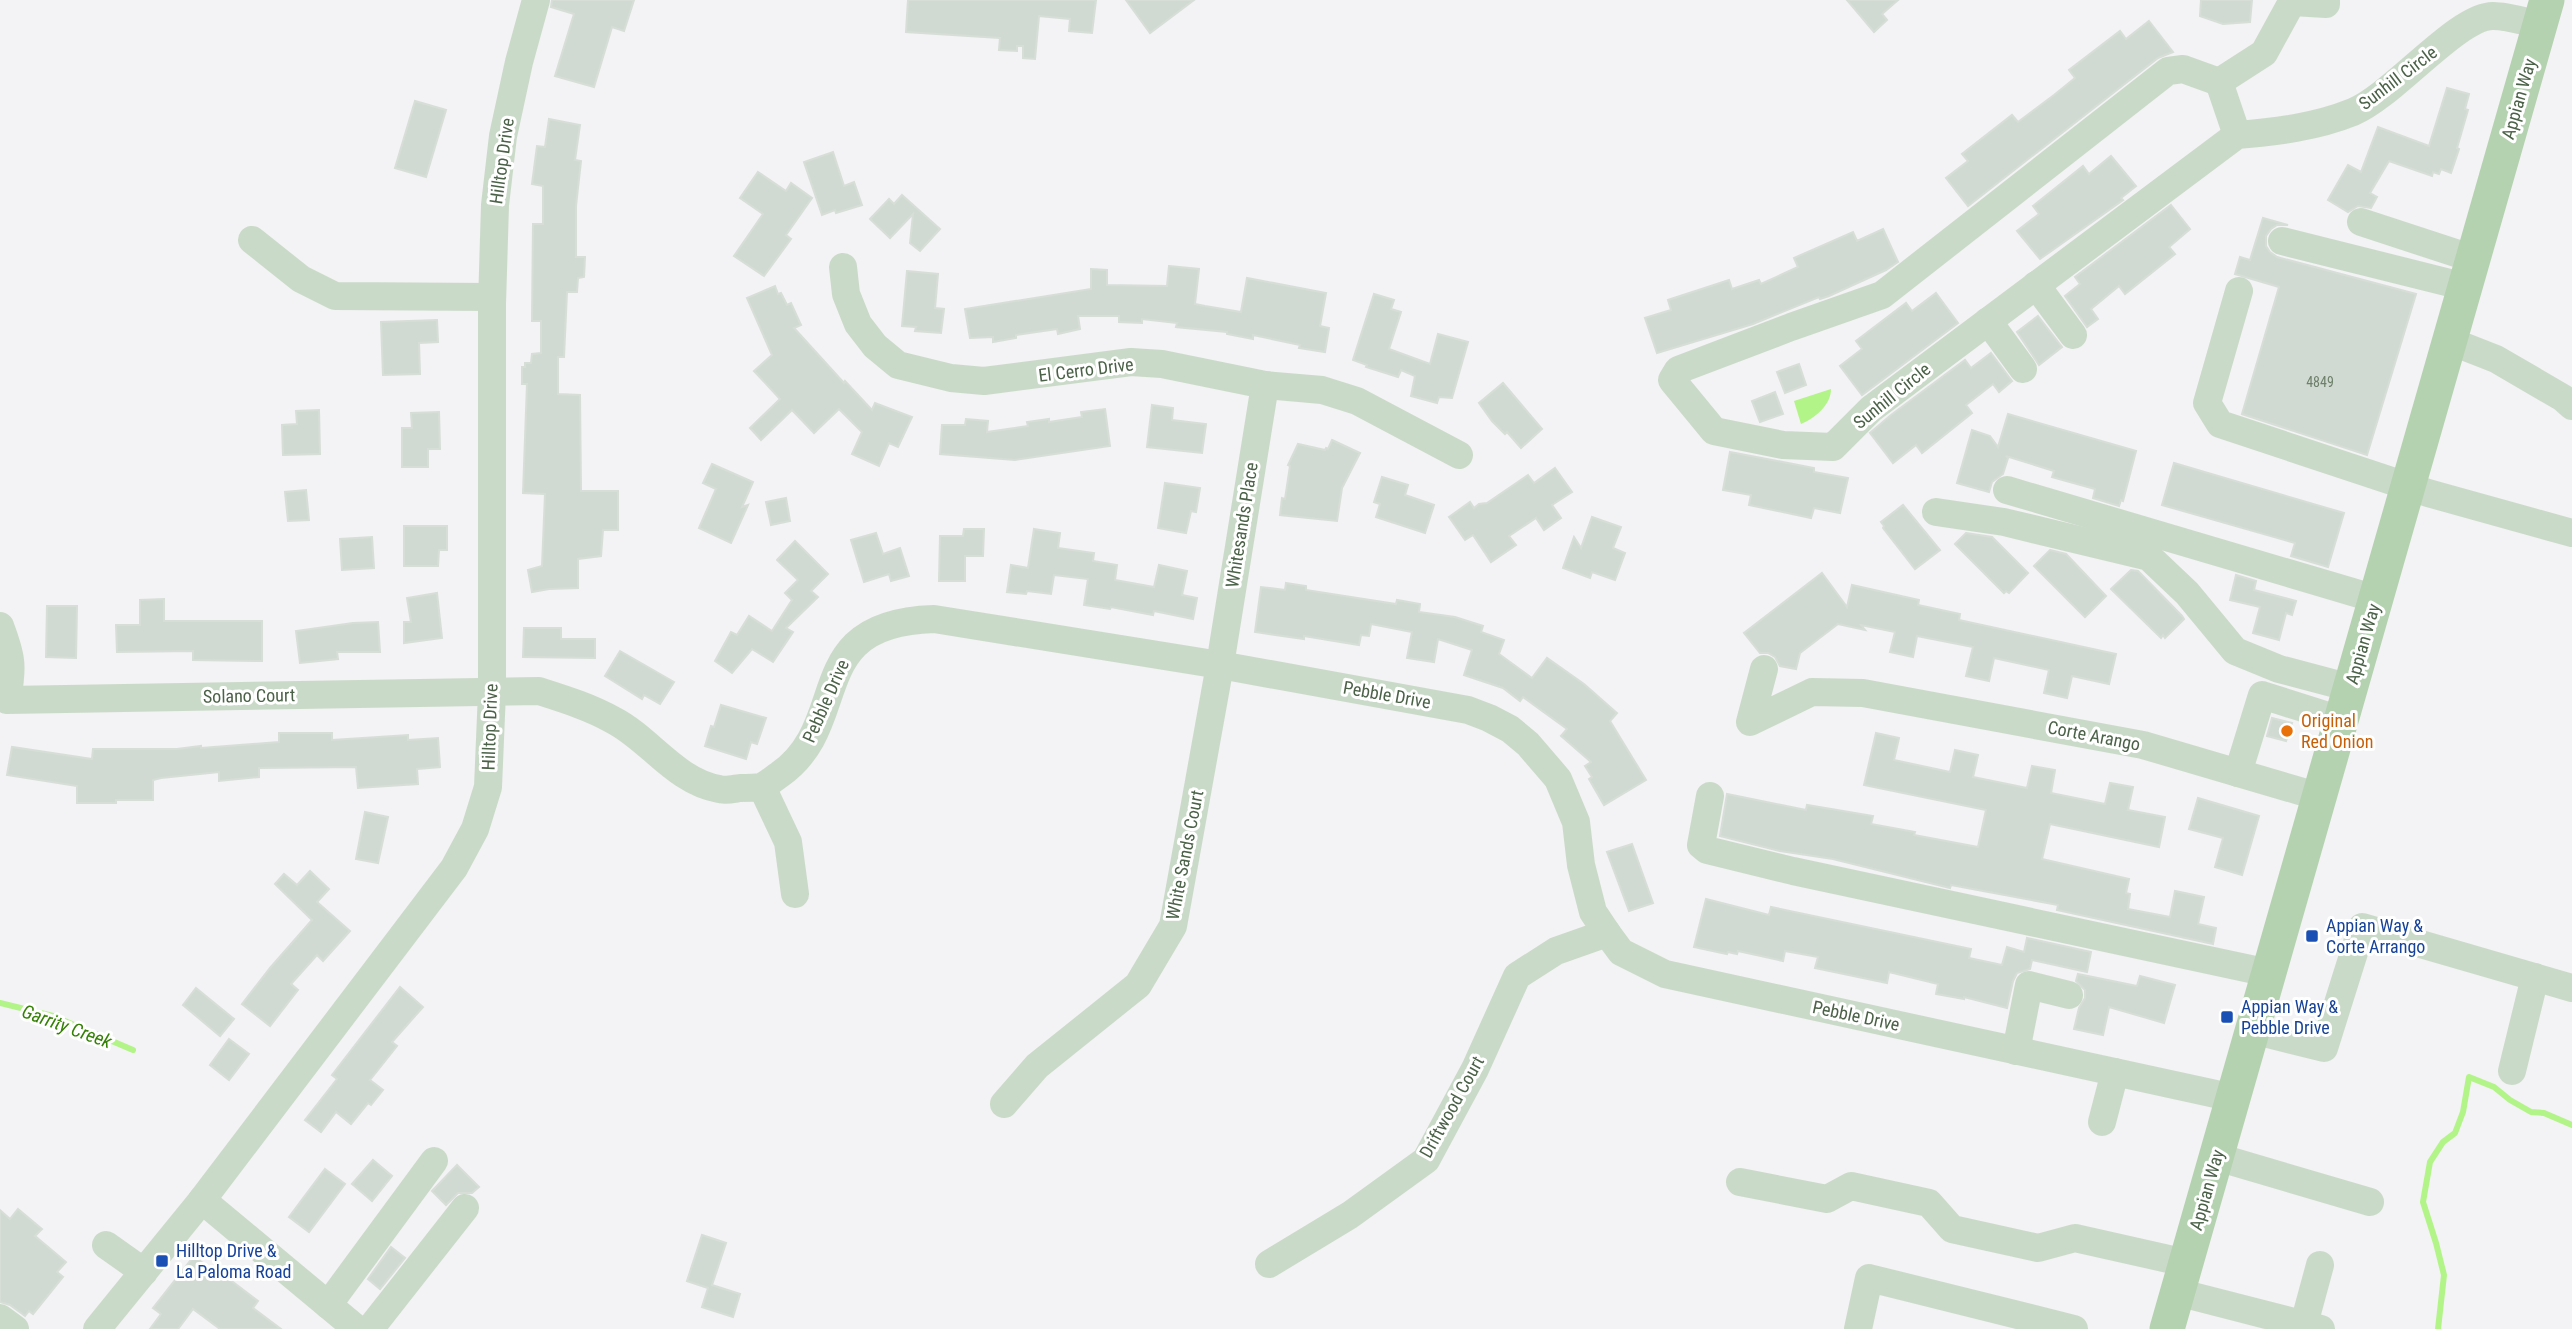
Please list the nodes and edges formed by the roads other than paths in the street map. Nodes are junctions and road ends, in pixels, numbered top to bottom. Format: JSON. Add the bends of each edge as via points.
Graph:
{"nodes":[{"id":1,"x":536,"y":0,"type":"edge"},
{"id":2,"x":2326,"y":0,"type":"edge"},
{"id":3,"x":2293,"y":1,"type":"edge"},
{"id":4,"x":2545,"y":6,"type":"edge"},
{"id":5,"x":2485,"y":9,"type":"edge"},
{"id":6,"x":2219,"y":82,"type":"junction"},
{"id":7,"x":2236,"y":135,"type":"junction"},
{"id":8,"x":2361,"y":222,"type":"dead end"},
{"id":9,"x":252,"y":240,"type":"dead end"},
{"id":10,"x":2283,"y":241,"type":"dead end"},
{"id":11,"x":843,"y":267,"type":"dead end"},
{"id":12,"x":2470,"y":273,"type":"junction"},
{"id":13,"x":2036,"y":285,"type":"junction"},
{"id":14,"x":2239,"y":291,"type":"dead end"},
{"id":15,"x":492,"y":297,"type":"junction"},
{"id":16,"x":1988,"y":321,"type":"junction"},
{"id":17,"x":2073,"y":335,"type":"dead end"},
{"id":18,"x":2450,"y":341,"type":"junction"},
{"id":19,"x":2023,"y":369,"type":"dead end"},
{"id":20,"x":1265,"y":386,"type":"junction"},
{"id":21,"x":2572,"y":406,"type":"edge"},
{"id":22,"x":1459,"y":455,"type":"dead end"},
{"id":23,"x":2408,"y":487,"type":"junction"},
{"id":24,"x":2007,"y":490,"type":"dead end"},
{"id":25,"x":1936,"y":512,"type":"dead end"},
{"id":26,"x":2572,"y":533,"type":"edge"},
{"id":27,"x":2376,"y":599,"type":"junction"},
{"id":28,"x":0,"y":626,"type":"edge"},
{"id":29,"x":1220,"y":665,"type":"junction"},
{"id":30,"x":1763,"y":669,"type":"dead end"},
{"id":31,"x":492,"y":692,"type":"junction"},
{"id":32,"x":2346,"y":704,"type":"junction"},
{"id":33,"x":2,"y":706,"type":"edge"},
{"id":34,"x":2238,"y":773,"type":"junction"},
{"id":35,"x":762,"y":786,"type":"junction"},
{"id":36,"x":1710,"y":796,"type":"dead end"},
{"id":37,"x":2320,"y":797,"type":"junction"},
{"id":38,"x":795,"y":894,"type":"dead end"},
{"id":39,"x":1607,"y":933,"type":"junction"},
{"id":40,"x":2269,"y":973,"type":"junction"},
{"id":41,"x":2535,"y":977,"type":"junction"},
{"id":42,"x":2572,"y":988,"type":"edge"},
{"id":43,"x":2069,"y":995,"type":"dead end"},
{"id":44,"x":2252,"y":1030,"type":"junction"},
{"id":45,"x":2016,"y":1051,"type":"junction"},
{"id":46,"x":2512,"y":1071,"type":"dead end"},
{"id":47,"x":2115,"y":1072,"type":"junction"},
{"id":48,"x":2234,"y":1098,"type":"junction"},
{"id":49,"x":1004,"y":1104,"type":"dead end"},
{"id":50,"x":2102,"y":1122,"type":"dead end"},
{"id":51,"x":2217,"y":1157,"type":"junction"},
{"id":52,"x":435,"y":1161,"type":"dead end"},
{"id":53,"x":1740,"y":1182,"type":"dead end"},
{"id":54,"x":202,"y":1200,"type":"junction"},
{"id":55,"x":2370,"y":1202,"type":"dead end"},
{"id":56,"x":465,"y":1208,"type":"dead end"},
{"id":57,"x":106,"y":1245,"type":"dead end"},
{"id":58,"x":1269,"y":1264,"type":"dead end"},
{"id":59,"x":2320,"y":1265,"type":"dead end"},
{"id":60,"x":144,"y":1272,"type":"junction"},
{"id":61,"x":2182,"y":1277,"type":"junction"},
{"id":62,"x":328,"y":1305,"type":"junction"},
{"id":63,"x":0,"y":1318,"type":"edge"},
{"id":64,"x":2301,"y":1326,"type":"edge"},
{"id":65,"x":15,"y":1329,"type":"edge"},
{"id":66,"x":97,"y":1329,"type":"edge"},
{"id":67,"x":357,"y":1329,"type":"edge"},
{"id":68,"x":370,"y":1329,"type":"edge"},
{"id":69,"x":1858,"y":1329,"type":"edge"},
{"id":70,"x":2074,"y":1329,"type":"edge"},
{"id":71,"x":2167,"y":1329,"type":"edge"}],
"edges":[{"from":1,"to":15,"type":"street","name":"Hilltop Drive","via":[[503,136]]},
{"from":2,"to":3,"type":"street","via":[[2326,4]]},
{"from":3,"to":6,"type":"street","via":[[2264,52]]},
{"from":4,"to":5,"type":"street","name":"Sunhill Circle","via":[[2492,16]]},
{"from":4,"to":12,"type":"main road","name":"Appian Way"},
{"from":5,"to":7,"type":"street","name":"Sunhill Circle","via":[[2389,90],[2353,112],[2283,132]]},
{"from":6,"to":7,"type":"street"},
{"from":6,"to":16,"type":"street","name":"Sunhill Circle","via":[[2183,69],[2168,71],[1882,295],[1678,370],[1672,380],[1714,431],[1783,445],[1833,447],[1871,409]]},
{"from":7,"to":13,"type":"street","name":"Sunhill Circle"},
{"from":8,"to":12,"type":"street"},
{"from":9,"to":15,"type":"street","via":[[302,279],[335,296]]},
{"from":10,"to":12,"type":"street"},
{"from":11,"to":20,"type":"street","name":"El Cerro Drive","via":[[846,294],[858,324],[898,365],[984,382],[1131,362]]},
{"from":12,"to":18,"type":"main road","name":"Appian Way"},
{"from":13,"to":16,"type":"street","name":"Sunhill Circle"},
{"from":13,"to":17,"type":"street"},
{"from":14,"to":23,"type":"street","via":[[2207,403],[2220,424]]},
{"from":15,"to":31,"type":"street","name":"Hilltop Drive"},
{"from":16,"to":19,"type":"street"},
{"from":18,"to":21,"type":"street","via":[[2496,359]]},
{"from":18,"to":23,"type":"main road","name":"Appian Way"},
{"from":20,"to":22,"type":"street","name":"El Cerro Drive","via":[[1322,390],[1357,401]]},
{"from":20,"to":29,"type":"street","name":"Whitesands Place"},
{"from":23,"to":26,"type":"street"},
{"from":23,"to":27,"type":"main road","name":"Appian Way"},
{"from":24,"to":27,"type":"street"},
{"from":25,"to":32,"type":"street","via":[[2004,522],[2148,557],[2187,593],[2235,651]]},
{"from":27,"to":32,"type":"main road","name":"Appian Way"},
{"from":28,"to":33,"type":"street","via":[[12,671]]},
{"from":29,"to":35,"type":"street","name":"Pebble Drive","via":[[934,619],[890,624],[850,649],[813,737],[793,765]]},
{"from":29,"to":39,"type":"street","name":"Pebble Drive","via":[[1468,710],[1510,729],[1544,761],[1569,801],[1593,912]]},
{"from":29,"to":49,"type":"street","name":"White Sands Court","via":[[1173,926],[1138,985],[1037,1066]]},
{"from":30,"to":34,"type":"street","name":"Corte Arango","via":[[1750,722],[1812,692],[1863,692],[2143,745]]},
{"from":31,"to":33,"type":"street","name":"Solano Court"},
{"from":31,"to":35,"type":"street","name":"Pebble Drive","via":[[539,691],[579,704],[615,720],[685,775],[719,790]]},
{"from":31,"to":54,"type":"street","name":"Hilltop Drive","via":[[488,787],[475,829],[454,868]]},
{"from":32,"to":34,"type":"street","via":[[2262,695]]},
{"from":32,"to":37,"type":"main road","name":"Appian Way"},
{"from":34,"to":37,"type":"street","name":"Corte Arango"},
{"from":35,"to":38,"type":"street","via":[[788,842]]},
{"from":36,"to":40,"type":"street","via":[[1701,845],[1707,850]]},
{"from":37,"to":40,"type":"main road","name":"Appian Way"},
{"from":39,"to":45,"type":"street","name":"Pebble Drive","via":[[1622,951],[1665,974]]},
{"from":39,"to":58,"type":"street","name":"Driftwood Court","via":[[1556,951],[1517,976],[1475,1069],[1426,1160],[1350,1215]]},
{"from":40,"to":44,"type":"main road","name":"Appian Way"},
{"from":41,"to":42,"type":"street"},
{"from":41,"to":44,"type":"street","via":[[2362,927],[2324,1048]]},
{"from":41,"to":46,"type":"street"},
{"from":43,"to":45,"type":"street","via":[[2029,985]]},
{"from":44,"to":48,"type":"main road","name":"Appian Way"},
{"from":45,"to":47,"type":"street","name":"Pebble Drive"},
{"from":47,"to":48,"type":"street","name":"Pebble Drive"},
{"from":47,"to":50,"type":"street"},
{"from":48,"to":51,"type":"main road","name":"Appian Way"},
{"from":51,"to":55,"type":"street"},
{"from":51,"to":61,"type":"main road","name":"Appian Way"},
{"from":52,"to":62,"type":"street"},
{"from":53,"to":61,"type":"street","via":[[1827,1199],[1851,1186],[1929,1203],[1952,1228],[2038,1248],[2075,1238]]},
{"from":54,"to":60,"type":"street","name":"Hilltop Drive"},
{"from":54,"to":62,"type":"street"},
{"from":56,"to":68,"type":"street"},
{"from":57,"to":60,"type":"street"},
{"from":59,"to":64,"type":"street"},
{"from":60,"to":66,"type":"street","name":"Hilltop Drive"},
{"from":61,"to":64,"type":"street"},
{"from":61,"to":71,"type":"main road","name":"Appian Way"},
{"from":62,"to":67,"type":"street"},
{"from":63,"to":65,"type":"street"},
{"from":69,"to":70,"type":"street","via":[[1868,1278]]}]}
